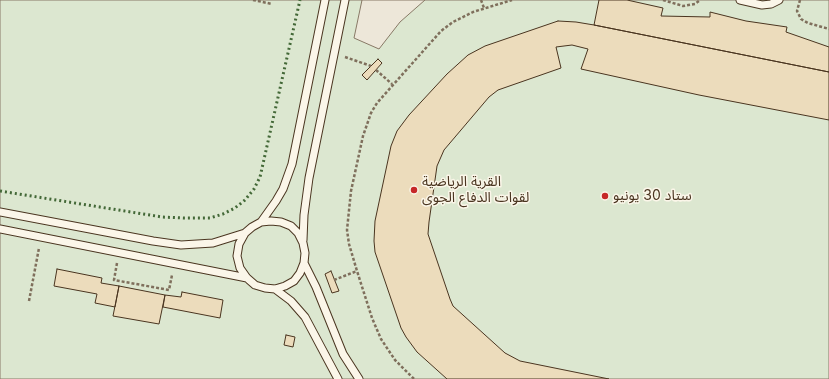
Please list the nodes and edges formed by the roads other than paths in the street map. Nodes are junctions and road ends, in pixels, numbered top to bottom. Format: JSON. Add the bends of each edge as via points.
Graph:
{"nodes":[{"id":1,"x":325,"y":0,"type":"edge"},
{"id":2,"x":345,"y":0,"type":"edge"},
{"id":3,"x":740,"y":0,"type":"edge"},
{"id":4,"x":779,"y":0,"type":"edge"},
{"id":5,"x":0,"y":212,"type":"edge"},
{"id":6,"x":261,"y":222,"type":"junction"},
{"id":7,"x":0,"y":229,"type":"edge"},
{"id":8,"x":245,"y":233,"type":"junction"},
{"id":9,"x":303,"y":243,"type":"junction"},
{"id":10,"x":304,"y":263,"type":"junction"},
{"id":11,"x":247,"y":278,"type":"junction"},
{"id":12,"x":275,"y":289,"type":"junction"},
{"id":13,"x":338,"y":379,"type":"edge"},
{"id":14,"x":359,"y":379,"type":"edge"}],
"edges":[{"from":1,"to":6,"type":"lane","via":[[292,164],[283,188]]},
{"from":2,"to":9,"type":"lane","via":[[309,178]]},
{"from":3,"to":4,"type":"lane","via":[[762,5]]},
{"from":5,"to":8,"type":"lane","via":[[153,242],[181,245],[229,239]]},
{"from":6,"to":8,"type":"lane"},
{"from":6,"to":9,"type":"lane","via":[[271,220],[291,226]]},
{"from":7,"to":11,"type":"lane"},
{"from":8,"to":11,"type":"lane","via":[[239,244],[237,256],[240,268]]},
{"from":9,"to":10,"type":"lane"},
{"from":10,"to":12,"type":"lane","via":[[294,281]]},
{"from":10,"to":14,"type":"lane","via":[[344,354]]},
{"from":11,"to":12,"type":"lane","via":[[255,285]]},
{"from":12,"to":13,"type":"lane","via":[[292,302],[305,317]]}]}
